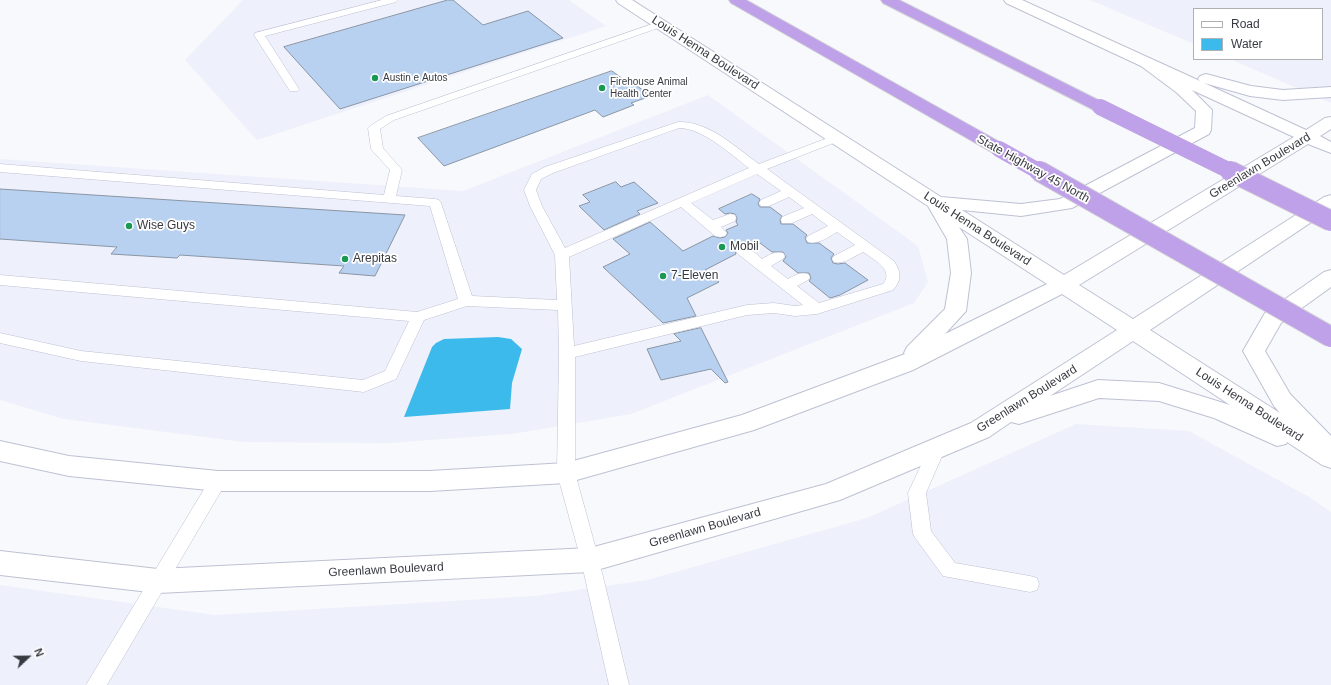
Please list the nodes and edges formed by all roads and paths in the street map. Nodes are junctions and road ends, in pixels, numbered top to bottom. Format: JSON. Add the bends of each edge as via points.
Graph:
{"nodes":[{"id":1,"x":393,"y":0,"type":"edge"},
{"id":2,"x":623,"y":0,"type":"edge"},
{"id":3,"x":736,"y":0,"type":"edge"},
{"id":4,"x":888,"y":0,"type":"edge"},
{"id":5,"x":1011,"y":0,"type":"edge"},
{"id":6,"x":660,"y":24,"type":"junction"},
{"id":7,"x":1147,"y":63,"type":"junction"},
{"id":8,"x":294,"y":89,"type":"dead end"},
{"id":9,"x":1331,"y":92,"type":"edge"},
{"id":10,"x":1331,"y":122,"type":"edge"},
{"id":11,"x":1308,"y":137,"type":"junction"},
{"id":12,"x":836,"y":138,"type":"junction"},
{"id":13,"x":1331,"y":148,"type":"edge"},
{"id":14,"x":0,"y":168,"type":"edge"},
{"id":15,"x":757,"y":169,"type":"junction"},
{"id":16,"x":789,"y":192,"type":"junction"},
{"id":17,"x":389,"y":199,"type":"junction"},
{"id":18,"x":934,"y":201,"type":"junction"},
{"id":19,"x":1331,"y":201,"type":"edge"},
{"id":20,"x":682,"y":202,"type":"junction"},
{"id":21,"x":765,"y":203,"type":"dead end"},
{"id":22,"x":813,"y":209,"type":"junction"},
{"id":23,"x":730,"y":218,"type":"dead end"},
{"id":24,"x":787,"y":220,"type":"dead end"},
{"id":25,"x":1331,"y":221,"type":"edge"},
{"id":26,"x":837,"y":227,"type":"junction"},
{"id":27,"x":813,"y":239,"type":"dead end"},
{"id":28,"x":864,"y":246,"type":"junction"},
{"id":29,"x":743,"y":251,"type":"dead end"},
{"id":30,"x":562,"y":255,"type":"junction"},
{"id":31,"x":778,"y":256,"type":"dead end"},
{"id":32,"x":839,"y":259,"type":"dead end"},
{"id":33,"x":761,"y":266,"type":"junction"},
{"id":34,"x":803,"y":277,"type":"dead end"},
{"id":35,"x":1331,"y":277,"type":"edge"},
{"id":36,"x":3,"y":284,"type":"edge"},
{"id":37,"x":1063,"y":285,"type":"junction"},
{"id":38,"x":787,"y":286,"type":"junction"},
{"id":39,"x":466,"y":301,"type":"junction"},
{"id":40,"x":565,"y":305,"type":"junction"},
{"id":41,"x":817,"y":309,"type":"junction"},
{"id":42,"x":418,"y":317,"type":"junction"},
{"id":43,"x":1133,"y":331,"type":"junction"},
{"id":44,"x":1331,"y":337,"type":"edge"},
{"id":45,"x":0,"y":338,"type":"edge"},
{"id":46,"x":567,"y":354,"type":"junction"},
{"id":47,"x":905,"y":364,"type":"junction"},
{"id":48,"x":980,"y":430,"type":"junction"},
{"id":49,"x":937,"y":449,"type":"junction"},
{"id":50,"x":0,"y":450,"type":"edge"},
{"id":51,"x":1331,"y":451,"type":"edge"},
{"id":52,"x":1331,"y":458,"type":"edge"},
{"id":53,"x":1331,"y":461,"type":"edge"},
{"id":54,"x":566,"y":473,"type":"junction"},
{"id":55,"x":218,"y":481,"type":"junction"},
{"id":56,"x":590,"y":560,"type":"junction"},
{"id":57,"x":0,"y":563,"type":"edge"},
{"id":58,"x":158,"y":581,"type":"junction"},
{"id":59,"x":1030,"y":584,"type":"dead end"},
{"id":60,"x":96,"y":685,"type":"edge"},
{"id":61,"x":619,"y":685,"type":"edge"}],
"edges":[{"from":1,"to":8,"type":"lane","via":[[259,35]]},
{"from":2,"to":6,"type":"main road","name":"Louis Henna Boulevard"},
{"from":3,"to":44,"type":"highway","name":"State Highway 45 North","bridge":true},
{"from":4,"to":25,"type":"highway","bridge":true},
{"from":5,"to":7,"type":"main road"},
{"from":6,"to":12,"type":"main road","name":"Louis Henna Boulevard"},
{"from":6,"to":17,"type":"lane","via":[[390,118],[374,128],[377,149],[396,170]]},
{"from":7,"to":9,"type":"main road","via":[[1250,91],[1282,96]]},
{"from":7,"to":11,"type":"main road"},
{"from":7,"to":18,"type":"main road","via":[[1182,88],[1204,110],[1203,130],[1065,204],[1021,210]]},
{"from":10,"to":11,"type":"main road","name":"Greenlawn Boulevard"},
{"from":11,"to":13,"type":"main road"},
{"from":11,"to":37,"type":"main road","name":"Greenlawn Boulevard"},
{"from":12,"to":15,"type":"lane"},
{"from":12,"to":18,"type":"main road","name":"Louis Henna Boulevard"},
{"from":14,"to":17,"type":"lane"},
{"from":15,"to":16,"type":"lane"},
{"from":15,"to":20,"type":"lane"},
{"from":15,"to":30,"type":"lane","via":[[702,129],[686,124],[549,170],[536,177],[530,190]]},
{"from":16,"to":21,"type":"lane"},
{"from":16,"to":22,"type":"lane"},
{"from":17,"to":39,"type":"lane","via":[[435,203]]},
{"from":18,"to":37,"type":"main road","name":"Louis Henna Boulevard"},
{"from":18,"to":47,"type":"main road","via":[[957,239],[961,273],[955,311]]},
{"from":19,"to":43,"type":"main road","name":"Greenlawn Boulevard"},
{"from":20,"to":23,"type":"lane","via":[[716,230]]},
{"from":20,"to":30,"type":"lane"},
{"from":22,"to":24,"type":"lane"},
{"from":22,"to":26,"type":"lane"},
{"from":26,"to":27,"type":"lane"},
{"from":26,"to":28,"type":"lane"},
{"from":28,"to":32,"type":"lane"},
{"from":28,"to":41,"type":"lane","via":[[889,264],[893,272],[893,281],[888,287]]},
{"from":29,"to":33,"type":"lane"},
{"from":30,"to":40,"type":"lane"},
{"from":31,"to":33,"type":"lane"},
{"from":33,"to":38,"type":"lane"},
{"from":34,"to":38,"type":"lane"},
{"from":35,"to":51,"type":"main road","via":[[1273,318],[1254,352],[1282,400]]},
{"from":36,"to":42,"type":"lane"},
{"from":37,"to":43,"type":"main road","name":"Louis Henna Boulevard"},
{"from":37,"to":47,"type":"main road","name":"Greenlawn Boulevard"},
{"from":38,"to":41,"type":"lane"},
{"from":39,"to":40,"type":"lane"},
{"from":39,"to":42,"type":"lane"},
{"from":40,"to":46,"type":"lane"},
{"from":41,"to":46,"type":"lane","via":[[747,310]]},
{"from":42,"to":45,"type":"lane","via":[[391,375],[364,386],[81,356]]},
{"from":43,"to":48,"type":"main road","name":"Greenlawn Boulevard"},
{"from":43,"to":52,"type":"main road","name":"Louis Henna Boulevard"},
{"from":46,"to":54,"type":"lane"},
{"from":47,"to":54,"type":"main road","name":"Greenlawn Boulevard","via":[[746,423]]},
{"from":48,"to":49,"type":"main road","name":"Greenlawn Boulevard"},
{"from":48,"to":53,"type":"main road","via":[[1040,407],[1098,389],[1159,392],[1222,411]]},
{"from":49,"to":56,"type":"main road","name":"Greenlawn Boulevard","via":[[831,493]]},
{"from":49,"to":59,"type":"lane","via":[[917,493],[922,534],[950,570]]},
{"from":50,"to":55,"type":"main road","name":"Greenlawn Boulevard","via":[[69,466]]},
{"from":54,"to":55,"type":"main road","name":"Greenlawn Boulevard","via":[[430,481]]},
{"from":54,"to":56,"type":"lane"},
{"from":55,"to":58,"type":"lane"},
{"from":56,"to":58,"type":"main road","name":"Greenlawn Boulevard"},
{"from":56,"to":61,"type":"lane"},
{"from":57,"to":58,"type":"main road","name":"Greenlawn Boulevard"},
{"from":58,"to":60,"type":"lane"}]}
